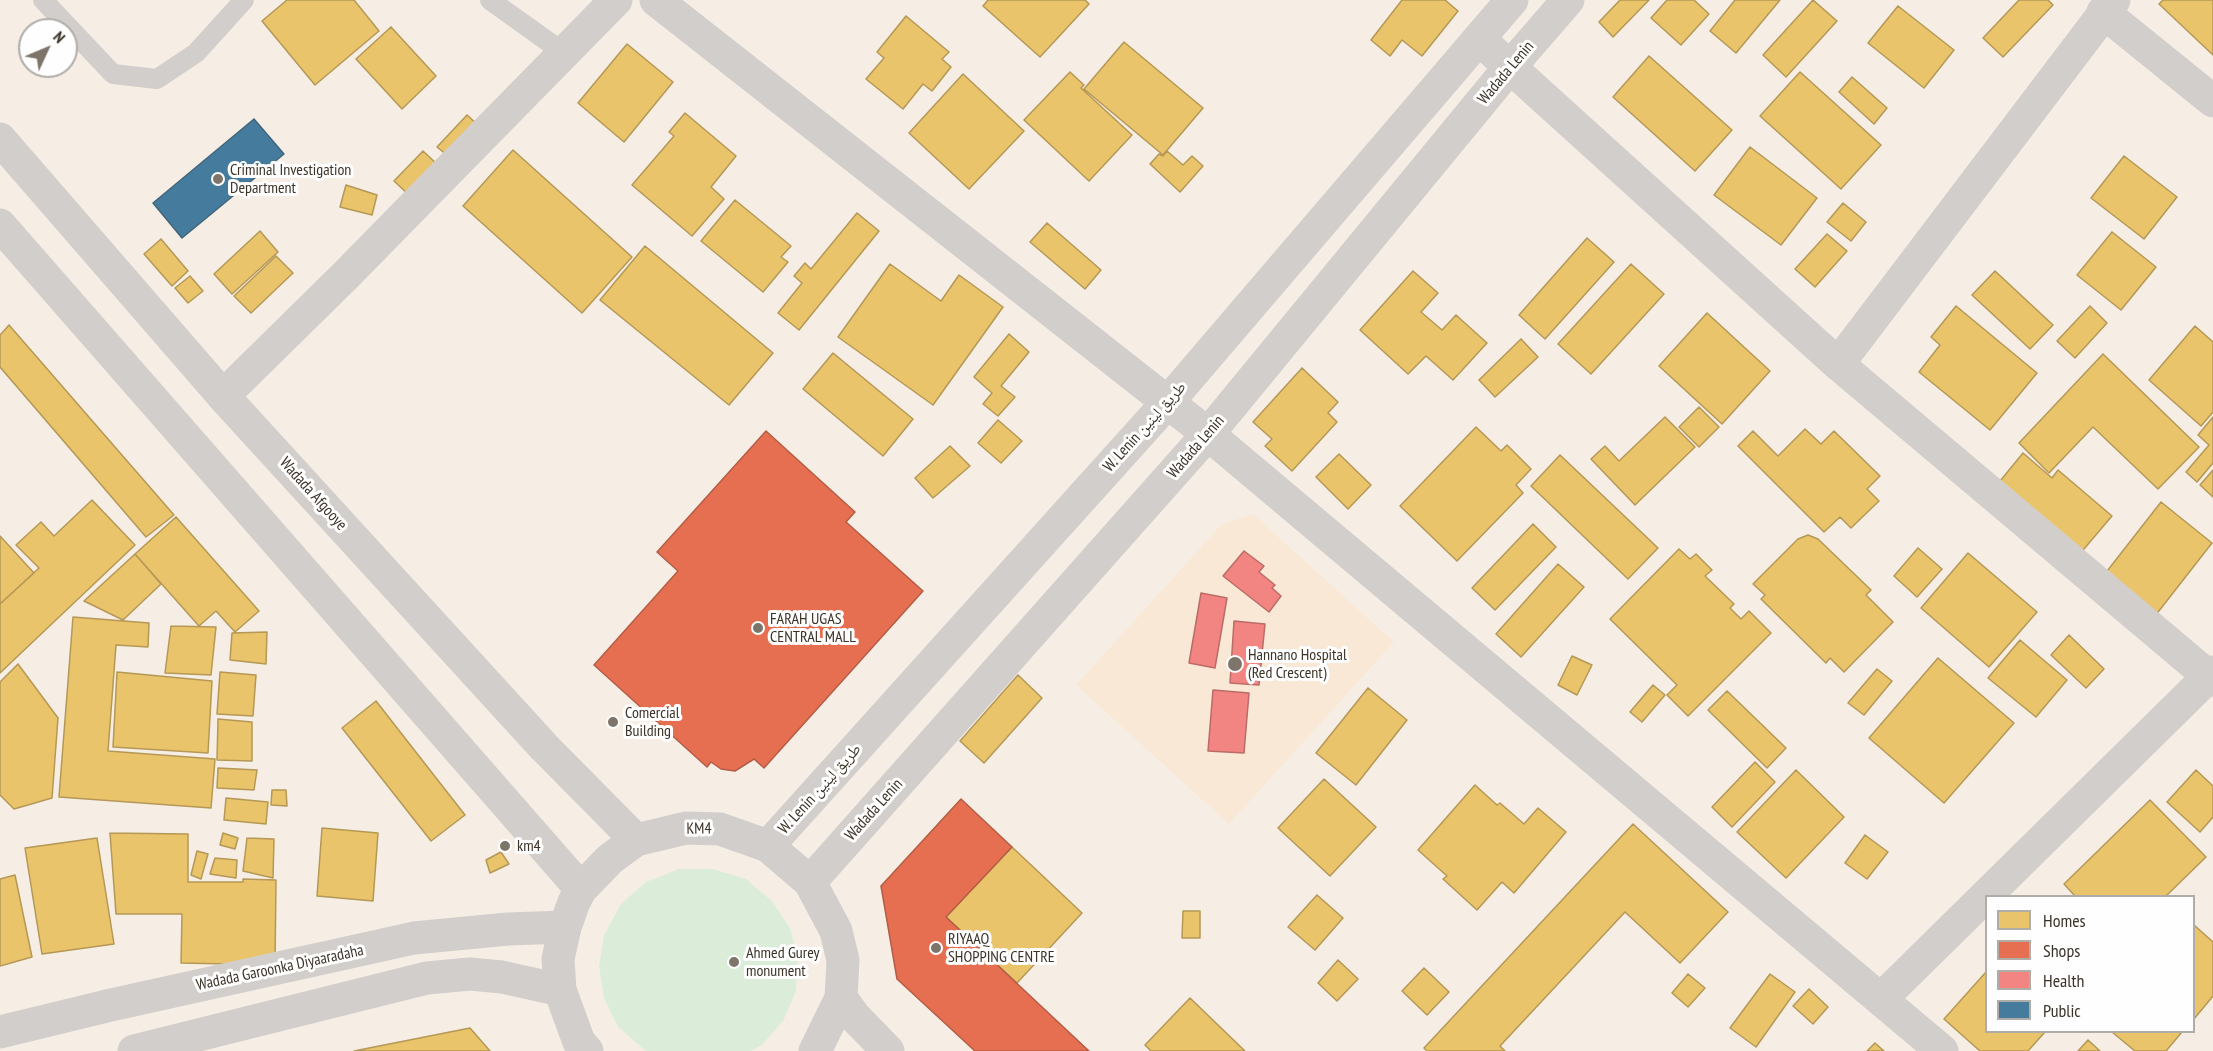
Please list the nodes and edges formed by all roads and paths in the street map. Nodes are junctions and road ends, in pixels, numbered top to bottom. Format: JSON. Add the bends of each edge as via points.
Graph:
{"nodes":[{"id":1,"x":43,"y":0,"type":"edge"},
{"id":2,"x":244,"y":0,"type":"edge"},
{"id":3,"x":490,"y":0,"type":"edge"},
{"id":4,"x":616,"y":0,"type":"edge"},
{"id":5,"x":656,"y":0,"type":"edge"},
{"id":6,"x":1512,"y":0,"type":"edge"},
{"id":7,"x":1568,"y":0,"type":"edge"},
{"id":8,"x":2109,"y":6,"type":"edge"},
{"id":9,"x":1479,"y":39,"type":"junction"},
{"id":10,"x":564,"y":53,"type":"junction"},
{"id":11,"x":1509,"y":68,"type":"junction"},
{"id":12,"x":2213,"y":101,"type":"edge"},
{"id":13,"x":0,"y":139,"type":"edge"},
{"id":14,"x":0,"y":225,"type":"edge"},
{"id":15,"x":1838,"y":364,"type":"junction"},
{"id":16,"x":223,"y":396,"type":"junction"},
{"id":17,"x":1167,"y":403,"type":"junction"},
{"id":18,"x":1208,"y":434,"type":"junction"},
{"id":19,"x":2212,"y":676,"type":"edge"},
{"id":20,"x":636,"y":840,"type":"junction"},
{"id":21,"x":768,"y":846,"type":"junction"},
{"id":22,"x":810,"y":882,"type":"junction"},
{"id":23,"x":581,"y":889,"type":"junction"},
{"id":24,"x":1988,"y":895,"type":"edge"},
{"id":25,"x":1985,"y":898,"type":"edge"},
{"id":26,"x":565,"y":927,"type":"junction"},
{"id":27,"x":560,"y":990,"type":"junction"},
{"id":28,"x":1881,"y":999,"type":"junction"},
{"id":29,"x":847,"y":1007,"type":"junction"},
{"id":30,"x":0,"y":1032,"type":"edge"},
{"id":31,"x":142,"y":1050,"type":"edge"},
{"id":32,"x":587,"y":1051,"type":"edge"},
{"id":33,"x":815,"y":1051,"type":"edge"},
{"id":34,"x":875,"y":1051,"type":"edge"},
{"id":35,"x":888,"y":1051,"type":"edge"},
{"id":36,"x":1942,"y":1051,"type":"edge"}],
"edges":[{"from":1,"to":2,"type":"lane","via":[[113,74],[158,79],[196,53]]},
{"from":3,"to":10,"type":"lane"},
{"from":4,"to":10,"type":"main road"},
{"from":5,"to":17,"type":"main road"},
{"from":6,"to":9,"type":"main road","name":"W. Lenin طريق لينين"},
{"from":7,"to":11,"type":"main road","name":"Wadada Lenin"},
{"from":8,"to":12,"type":"main road"},
{"from":8,"to":15,"type":"main road"},
{"from":9,"to":11,"type":"main road"},
{"from":9,"to":17,"type":"main road","name":"W. Lenin طريق لينين"},
{"from":10,"to":16,"type":"main road"},
{"from":11,"to":15,"type":"main road"},
{"from":11,"to":18,"type":"main road","name":"Wadada Lenin"},
{"from":13,"to":16,"type":"main road","name":"Wadada Afgooye"},
{"from":14,"to":23,"type":"main road"},
{"from":15,"to":19,"type":"main road"},
{"from":16,"to":20,"type":"main road","name":"Wadada Afgooye","via":[[544,747]]},
{"from":17,"to":18,"type":"main road"},
{"from":17,"to":21,"type":"main road","name":"W. Lenin طريق لينين"},
{"from":18,"to":22,"type":"main road","name":"Wadada Lenin"},
{"from":18,"to":28,"type":"main road"},
{"from":19,"to":24,"type":"main road"},
{"from":20,"to":21,"type":"main road","name":"KM4","via":[[686,828],[720,829]]},
{"from":20,"to":23,"type":"main road","name":"KM4","via":[[609,859]]},
{"from":21,"to":22,"type":"main road","name":"KM4"},
{"from":22,"to":29,"type":"main road","name":"KM4","via":[[836,931]]},
{"from":23,"to":26,"type":"main road","name":"KM4"},
{"from":25,"to":28,"type":"main road"},
{"from":26,"to":27,"type":"main road","name":"KM4","via":[[558,958]]},
{"from":26,"to":30,"type":"main road","name":"Wadada Garoonka Diyaaradaha","via":[[414,938]]},
{"from":27,"to":31,"type":"main road","via":[[470,974],[427,978]]},
{"from":27,"to":32,"type":"main road","name":"KM4","via":[[579,1042]]},
{"from":28,"to":36,"type":"main road"},
{"from":29,"to":33,"type":"main road","name":"KM4"},
{"from":29,"to":34,"type":"main road"},
{"from":29,"to":35,"type":"main road"}]}
